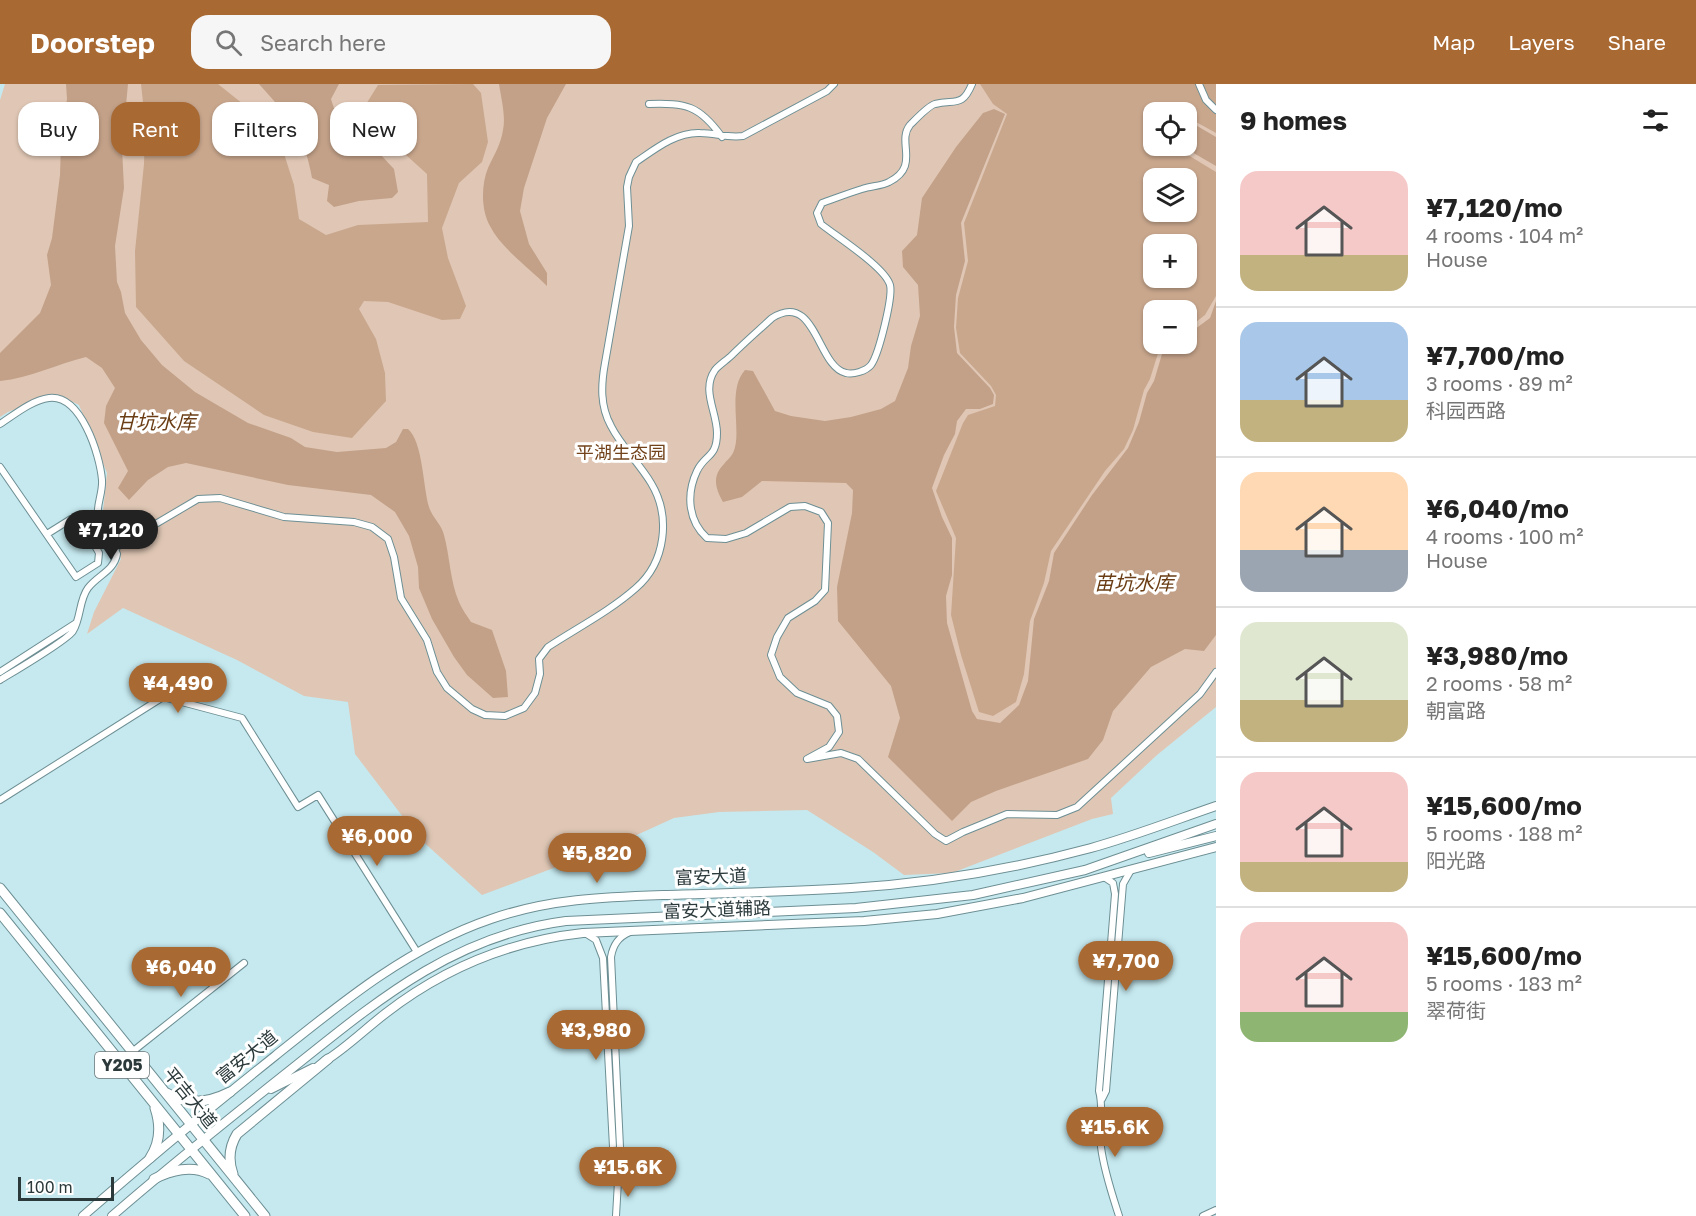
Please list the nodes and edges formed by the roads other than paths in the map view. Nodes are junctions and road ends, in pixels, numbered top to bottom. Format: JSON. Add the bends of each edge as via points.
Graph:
{"nodes":[{"id":1,"x":834,"y":84,"type":"edge"},
{"id":2,"x":972,"y":84,"type":"edge"},
{"id":3,"x":1199,"y":84,"type":"edge"},
{"id":4,"x":649,"y":104,"type":"dead end"},
{"id":5,"x":1216,"y":110,"type":"edge"},
{"id":6,"x":722,"y":137,"type":"junction"},
{"id":7,"x":0,"y":424,"type":"edge"},
{"id":8,"x":0,"y":467,"type":"edge"},
{"id":9,"x":47,"y":534,"type":"junction"},
{"id":10,"x":115,"y":548,"type":"junction"},
{"id":11,"x":77,"y":622,"type":"junction"},
{"id":12,"x":0,"y":672,"type":"edge"},
{"id":13,"x":1216,"y":672,"type":"edge"},
{"id":14,"x":0,"y":680,"type":"edge"},
{"id":15,"x":0,"y":800,"type":"edge"},
{"id":16,"x":1216,"y":806,"type":"edge"},
{"id":17,"x":1216,"y":824,"type":"edge"},
{"id":18,"x":1216,"y":836,"type":"edge"},
{"id":19,"x":1216,"y":847,"type":"edge"},
{"id":20,"x":1085,"y":870,"type":"junction"},
{"id":21,"x":1131,"y":870,"type":"junction"},
{"id":22,"x":1103,"y":877,"type":"junction"},
{"id":23,"x":0,"y":888,"type":"edge"},
{"id":24,"x":0,"y":913,"type":"edge"},
{"id":25,"x":629,"y":917,"type":"junction"},
{"id":26,"x":703,"y":927,"type":"junction"},
{"id":27,"x":634,"y":930,"type":"junction"},
{"id":28,"x":582,"y":933,"type":"junction"},
{"id":29,"x":417,"y":952,"type":"junction"},
{"id":30,"x":244,"y":963,"type":"dead end"},
{"id":31,"x":132,"y":1052,"type":"junction"},
{"id":32,"x":328,"y":1059,"type":"junction"},
{"id":33,"x":158,"y":1085,"type":"junction"},
{"id":34,"x":230,"y":1092,"type":"junction"},
{"id":35,"x":255,"y":1098,"type":"junction"},
{"id":36,"x":1101,"y":1100,"type":"junction"},
{"id":37,"x":153,"y":1103,"type":"junction"},
{"id":38,"x":190,"y":1124,"type":"junction"},
{"id":39,"x":178,"y":1134,"type":"junction"},
{"id":40,"x":202,"y":1140,"type":"junction"},
{"id":41,"x":190,"y":1149,"type":"junction"},
{"id":42,"x":150,"y":1158,"type":"junction"},
{"id":43,"x":213,"y":1177,"type":"junction"},
{"id":44,"x":154,"y":1179,"type":"junction"},
{"id":45,"x":617,"y":1179,"type":"junction"},
{"id":46,"x":239,"y":1184,"type":"junction"},
{"id":47,"x":1216,"y":1210,"type":"edge"},
{"id":48,"x":83,"y":1216,"type":"edge"},
{"id":49,"x":112,"y":1216,"type":"edge"},
{"id":50,"x":245,"y":1216,"type":"edge"},
{"id":51,"x":265,"y":1216,"type":"edge"},
{"id":52,"x":616,"y":1216,"type":"edge"},
{"id":53,"x":1119,"y":1216,"type":"edge"},
{"id":54,"x":1203,"y":1216,"type":"edge"}],
"edges":[{"from":1,"to":6,"type":"street","via":[[742,136]]},
{"from":2,"to":13,"type":"street","via":[[957,103],[933,104],[909,127],[905,138],[908,161],[900,175],[889,183],[822,203],[817,213],[821,224],[880,269],[890,285],[888,315],[870,365],[859,373],[846,373],[836,368],[806,320],[793,311],[783,311],[772,318],[714,371],[710,399],[717,431],[715,451],[698,470],[690,492],[691,516],[707,538],[726,539],[790,507],[805,506],[822,512],[828,523],[825,590],[788,618],[771,655],[780,677],[797,693],[829,706],[837,716],[839,732],[829,747],[807,759],[841,753],[858,759],[946,841],[1007,814],[1057,815],[1077,807],[1200,694]]},
{"from":3,"to":5,"type":"street"},
{"from":4,"to":6,"type":"street","via":[[689,106],[712,123]]},
{"from":6,"to":10,"type":"street","via":[[699,133],[669,140],[636,162],[628,177],[629,226],[603,372],[603,404],[610,426],[654,489],[663,520],[660,553],[637,587],[548,647],[539,659],[535,693],[524,708],[505,716],[485,715],[447,688],[437,672],[427,640],[401,598],[388,539],[372,527],[354,522],[284,518],[220,498],[198,499]]},
{"from":7,"to":10,"type":"street","via":[[48,398],[63,400],[74,407],[98,457],[103,490],[98,519]]},
{"from":8,"to":9,"type":"street"},
{"from":9,"to":9,"type":"street","via":[[76,577],[98,563],[99,553],[78,518]]},
{"from":10,"to":11,"type":"street","via":[[116,560],[111,569],[84,594]]},
{"from":11,"to":12,"type":"street"},
{"from":11,"to":14,"type":"street","via":[[72,634]]},
{"from":15,"to":29,"type":"street","via":[[163,697],[242,718],[298,807],[318,795]]},
{"from":16,"to":29,"type":"main road","name":"富安大道","via":[[1076,852],[949,878],[858,888],[586,898],[537,905],[472,926]]},
{"from":17,"to":20,"type":"main road","name":"富安大道"},
{"from":18,"to":20,"type":"main road"},
{"from":19,"to":21,"type":"main road","name":"富安大道辅路"},
{"from":20,"to":25,"type":"main road","name":"富安大道","via":[[1004,889],[913,903]]},
{"from":21,"to":22,"type":"main road","name":"富安大道辅路"},
{"from":21,"to":36,"type":"street","via":[[1123,884],[1106,1091]]},
{"from":22,"to":26,"type":"main road","name":"富安大道辅路","via":[[1000,903],[919,916]]},
{"from":22,"to":36,"type":"street","via":[[1113,883],[1115,894]]},
{"from":23,"to":31,"type":"main road","name":"平吉大道","number":"Y205"},
{"from":24,"to":37,"type":"main road","name":"平吉大道","number":"Y205"},
{"from":25,"to":26,"type":"main road"},
{"from":25,"to":35,"type":"main road","name":"富安大道","via":[[547,923],[511,932],[450,956],[372,1006]]},
{"from":26,"to":27,"type":"main road","name":"富安大道辅路"},
{"from":27,"to":28,"type":"main road","name":"富安大道辅路"},
{"from":27,"to":45,"type":"street","via":[[619,939],[611,957],[620,1147]]},
{"from":28,"to":32,"type":"main road","name":"富安大道辅路","via":[[525,943],[451,972],[402,1001]]},
{"from":28,"to":45,"type":"street","via":[[596,940],[603,958]]},
{"from":29,"to":34,"type":"main road","name":"富安大道","via":[[350,997]]},
{"from":30,"to":31,"type":"street"},
{"from":31,"to":33,"type":"main road","name":"平吉大道","number":"Y205"},
{"from":32,"to":35,"type":"main road","name":"富安大道辅路"},
{"from":32,"to":46,"type":"main road","via":[[237,1134],[230,1161]]},
{"from":33,"to":34,"type":"main road","via":[[178,1098],[195,1101]]},
{"from":33,"to":38,"type":"main road","name":"平吉大道","number":"Y205"},
{"from":34,"to":38,"type":"main road","name":"富安大道"},
{"from":35,"to":40,"type":"main road","name":"富安大道"},
{"from":36,"to":53,"type":"street","via":[[1101,1150]]},
{"from":37,"to":39,"type":"main road","name":"平吉大道","number":"Y205"},
{"from":37,"to":42,"type":"main road","via":[[159,1137]]},
{"from":38,"to":39,"type":"main road","name":"富安大道"},
{"from":38,"to":40,"type":"main road","name":"平吉大道","number":"Y205"},
{"from":39,"to":41,"type":"main road","name":"平吉大道","number":"Y205"},
{"from":39,"to":42,"type":"main road","name":"富安大道"},
{"from":40,"to":41,"type":"main road","name":"富安大道"},
{"from":40,"to":46,"type":"main road","name":"平吉大道","number":"Y205"},
{"from":41,"to":43,"type":"main road","name":"平吉大道","number":"Y205"},
{"from":41,"to":44,"type":"main road","name":"富安大道"},
{"from":42,"to":48,"type":"main road","name":"富安大道"},
{"from":43,"to":44,"type":"main road","via":[[202,1171],[182,1170]]},
{"from":43,"to":50,"type":"main road","name":"平吉大道","number":"Y205"},
{"from":44,"to":49,"type":"main road","name":"富安大道"},
{"from":45,"to":52,"type":"street"},
{"from":46,"to":51,"type":"main road","name":"平吉大道","number":"Y205"},
{"from":47,"to":54,"type":"street"}]}
